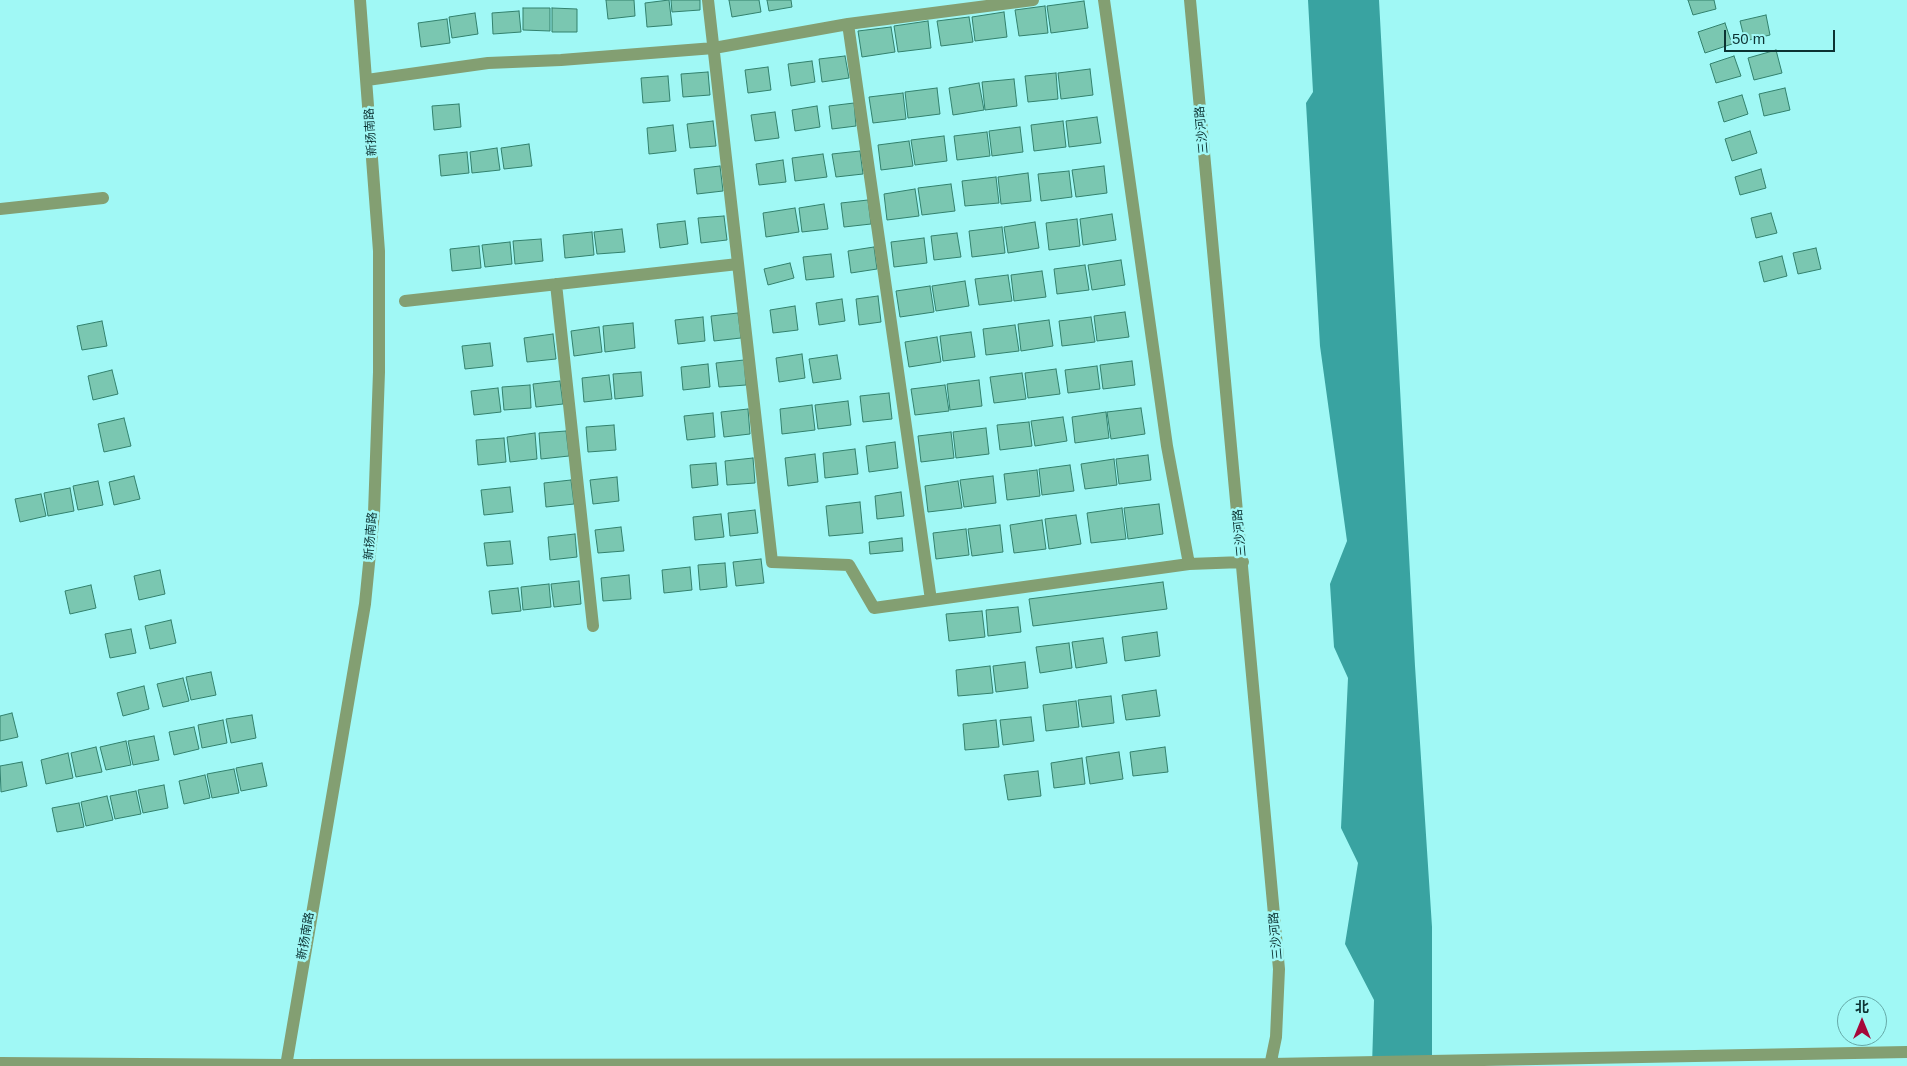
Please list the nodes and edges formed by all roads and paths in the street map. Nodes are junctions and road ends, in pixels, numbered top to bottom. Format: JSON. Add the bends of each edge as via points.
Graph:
{"nodes":[{"id":1,"x":360,"y":0,"type":"edge"},
{"id":2,"x":708,"y":0,"type":"edge"},
{"id":3,"x":1033,"y":0,"type":"edge"},
{"id":4,"x":1104,"y":0,"type":"edge"},
{"id":5,"x":1190,"y":0,"type":"edge"},
{"id":6,"x":848,"y":24,"type":"junction"},
{"id":7,"x":714,"y":48,"type":"junction"},
{"id":8,"x":367,"y":80,"type":"junction"},
{"id":9,"x":103,"y":198,"type":"dead end"},
{"id":10,"x":0,"y":209,"type":"edge"},
{"id":11,"x":738,"y":264,"type":"junction"},
{"id":12,"x":556,"y":284,"type":"junction"},
{"id":13,"x":404,"y":301,"type":"dead end"},
{"id":14,"x":1243,"y":562,"type":"junction"},
{"id":15,"x":1189,"y":564,"type":"junction"},
{"id":16,"x":930,"y":600,"type":"junction"},
{"id":17,"x":593,"y":626,"type":"dead end"},
{"id":18,"x":1907,"y":1052,"type":"edge"},
{"id":19,"x":0,"y":1063,"type":"edge"},
{"id":20,"x":1271,"y":1065,"type":"edge"},
{"id":21,"x":286,"y":1066,"type":"edge"}],
"edges":[{"from":1,"to":8,"type":"street","name":"新扬南路"},
{"from":2,"to":7,"type":"street"},
{"from":3,"to":6,"type":"street"},
{"from":4,"to":15,"type":"street","via":[[1167,446]]},
{"from":5,"to":14,"type":"street","name":"三沙河路"},
{"from":6,"to":7,"type":"street"},
{"from":6,"to":16,"type":"street"},
{"from":7,"to":8,"type":"street","via":[[488,63]]},
{"from":7,"to":11,"type":"street"},
{"from":8,"to":21,"type":"street","name":"新扬南路","via":[[379,251],[374,513],[365,604]]},
{"from":9,"to":10,"type":"street"},
{"from":11,"to":12,"type":"street"},
{"from":11,"to":16,"type":"street","via":[[772,562],[849,566],[874,608]]},
{"from":12,"to":13,"type":"street"},
{"from":12,"to":17,"type":"street"},
{"from":14,"to":15,"type":"street"},
{"from":14,"to":20,"type":"street","name":"三沙河路","via":[[1279,969],[1276,1037]]},
{"from":15,"to":16,"type":"street"},
{"from":18,"to":20,"type":"street"},
{"from":19,"to":21,"type":"street"},
{"from":20,"to":21,"type":"street"}]}
